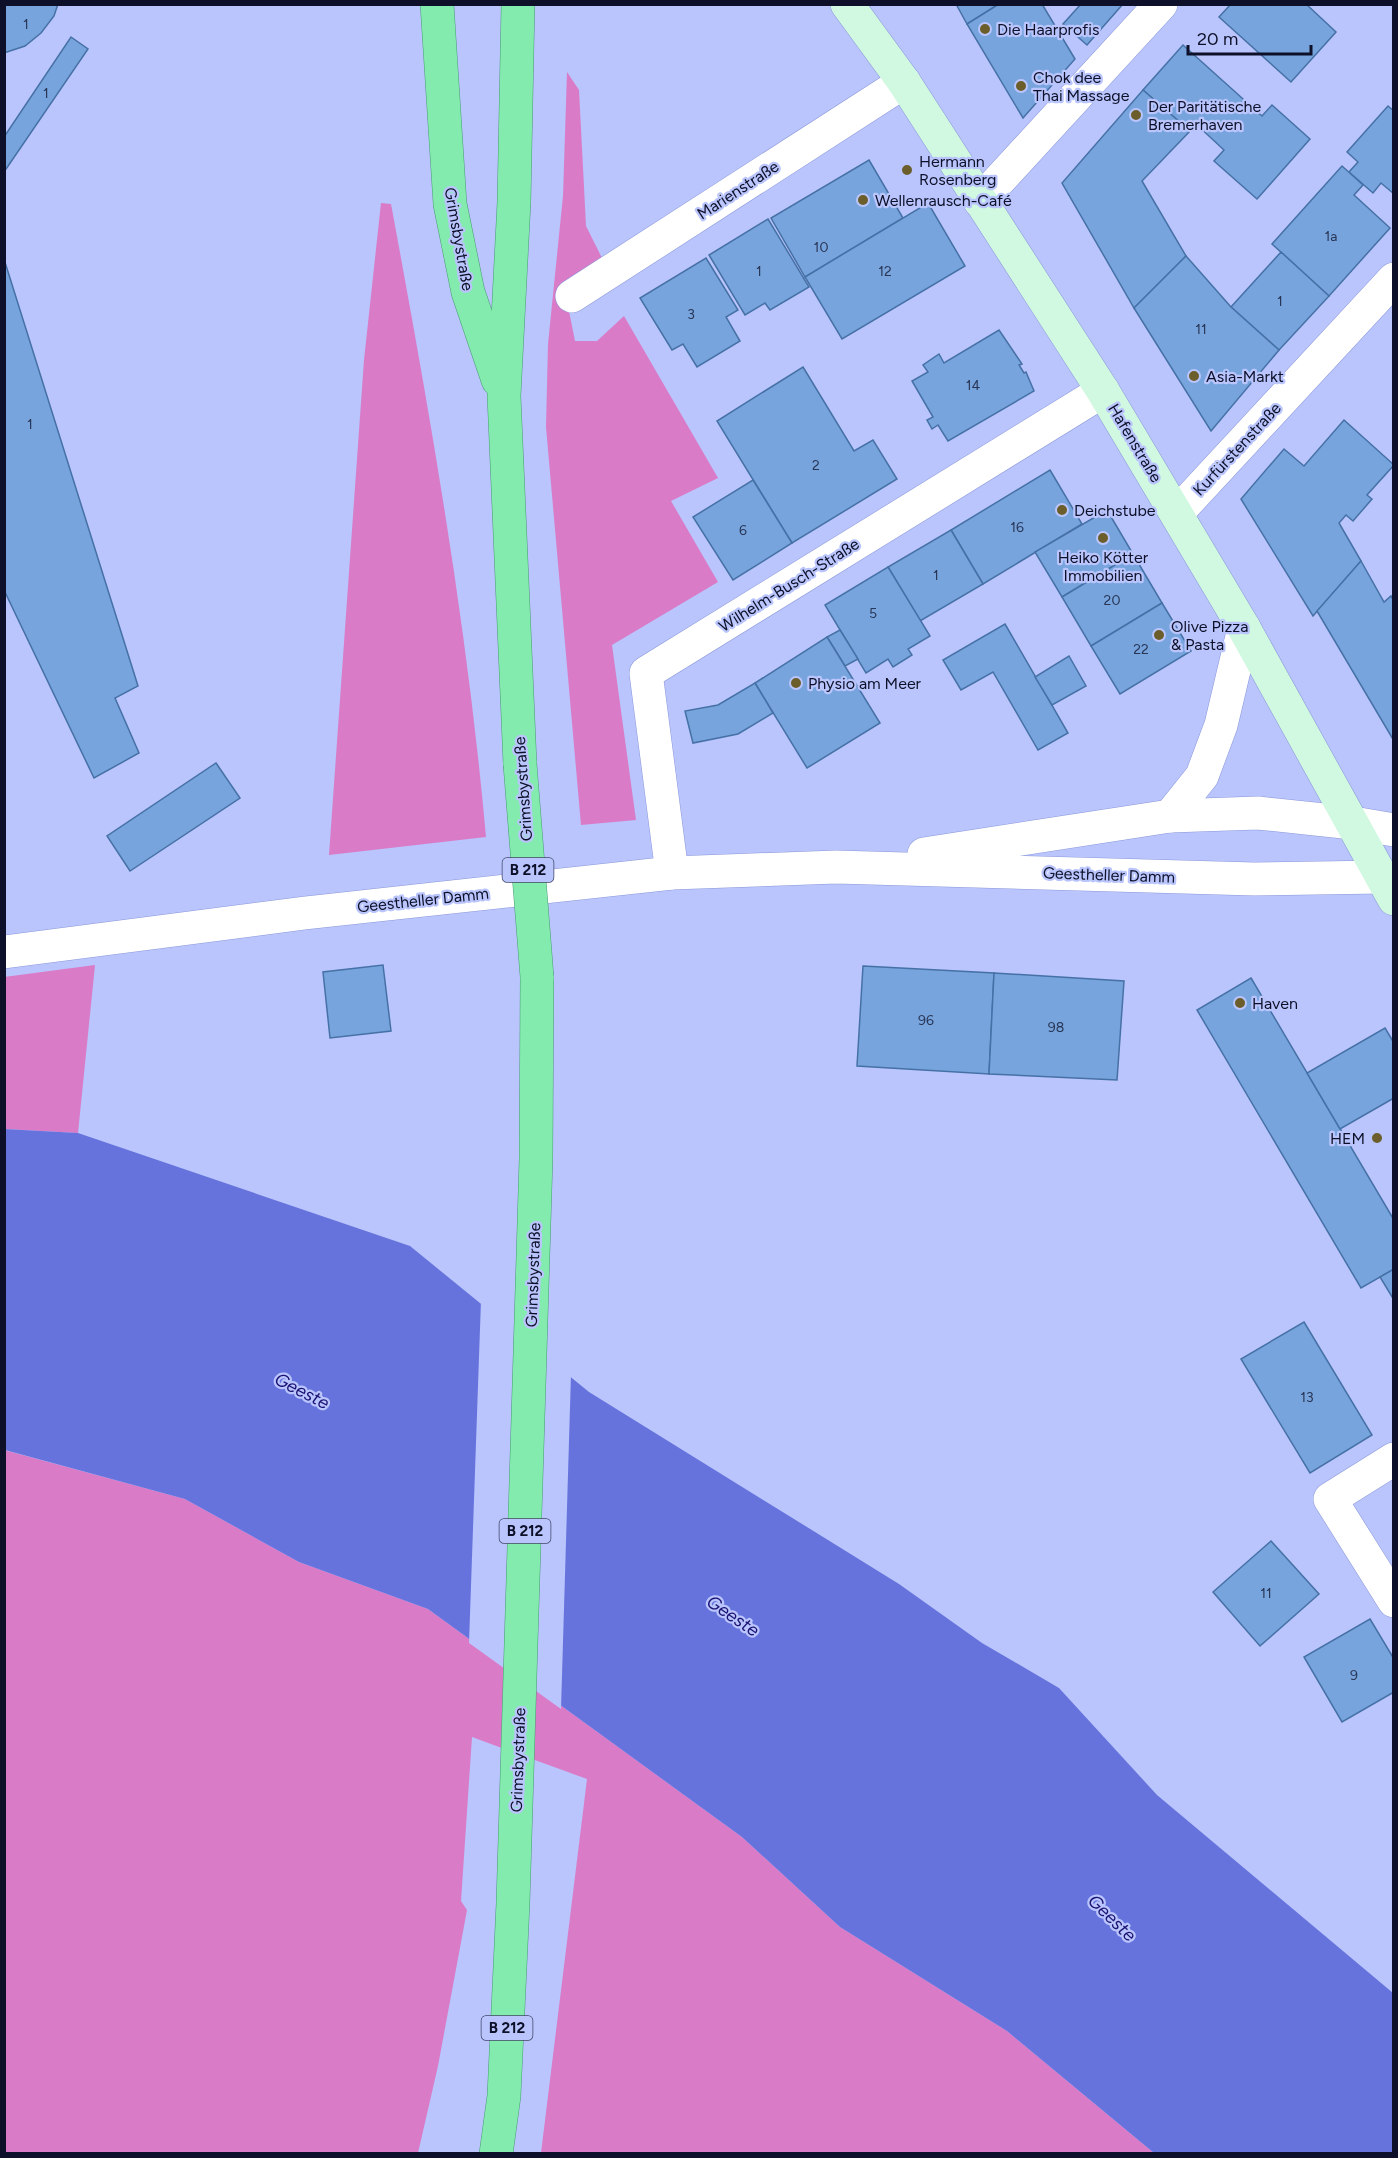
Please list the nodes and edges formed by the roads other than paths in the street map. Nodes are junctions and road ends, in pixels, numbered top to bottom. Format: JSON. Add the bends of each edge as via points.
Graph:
{"nodes":[{"id":1,"x":437,"y":4,"type":"edge"},
{"id":2,"x":518,"y":4,"type":"edge"},
{"id":3,"x":847,"y":4,"type":"edge"},
{"id":4,"x":1161,"y":4,"type":"edge"},
{"id":5,"x":904,"y":82,"type":"junction"},
{"id":6,"x":980,"y":201,"type":"junction"},
{"id":7,"x":1394,"y":279,"type":"edge"},
{"id":8,"x":572,"y":296,"type":"dead end"},
{"id":9,"x":1103,"y":391,"type":"junction"},
{"id":10,"x":504,"y":396,"type":"junction"},
{"id":11,"x":1177,"y":513,"type":"junction"},
{"id":12,"x":1244,"y":628,"type":"junction"},
{"id":13,"x":1170,"y":816,"type":"junction"},
{"id":14,"x":1353,"y":823,"type":"junction"},
{"id":15,"x":1394,"y":830,"type":"edge"},
{"id":16,"x":836,"y":867,"type":"junction"},
{"id":17,"x":672,"y":873,"type":"junction"},
{"id":18,"x":1389,"y":885,"type":"edge"},
{"id":19,"x":4,"y":952,"type":"edge"},
{"id":20,"x":1394,"y":1459,"type":"edge"},
{"id":21,"x":1394,"y":1601,"type":"edge"},
{"id":22,"x":496,"y":2154,"type":"edge"}],
"edges":[{"from":1,"to":10,"type":"highway","name":"Grimsbystraße","via":[[450,204],[468,292]]},
{"from":2,"to":10,"type":"highway","name":"Grimsbystraße","via":[[514,202]]},
{"from":3,"to":5,"type":"main road","name":"Hafenstraße"},
{"from":4,"to":6,"type":"street"},
{"from":5,"to":6,"type":"main road","name":"Hafenstraße"},
{"from":5,"to":8,"type":"street","name":"Marienstraße"},
{"from":6,"to":9,"type":"main road","name":"Hafenstraße"},
{"from":7,"to":11,"type":"street","name":"Kurfürstenstraße"},
{"from":9,"to":11,"type":"main road","name":"Hafenstraße"},
{"from":9,"to":17,"type":"street","name":"Wilhelm-Busch-Straße","via":[[646,673]]},
{"from":10,"to":22,"type":"highway","name":"Grimsbystraße","number":"B 212","bridge":true,"via":[[520,764],[537,976],[536,1160],[513,1903],[504,2096]]},
{"from":11,"to":12,"type":"main road","name":"Hafenstraße"},
{"from":12,"to":13,"type":"street","via":[[1221,725],[1202,777]]},
{"from":12,"to":14,"type":"main road","name":"Hafenstraße"},
{"from":13,"to":14,"type":"street","name":"Geestheller Damm","via":[[1258,813]]},
{"from":13,"to":16,"type":"street","name":"Geestheller Damm"},
{"from":14,"to":15,"type":"street","name":"Geestheller Damm"},
{"from":14,"to":18,"type":"main road","name":"Hafenstraße"},
{"from":16,"to":17,"type":"street","name":"Geestheller Damm"},
{"from":16,"to":18,"type":"street","name":"Geestheller Damm"},
{"from":17,"to":19,"type":"street","name":"Geestheller Damm","via":[[305,913]]},
{"from":20,"to":21,"type":"street","via":[[1330,1498]]}]}
